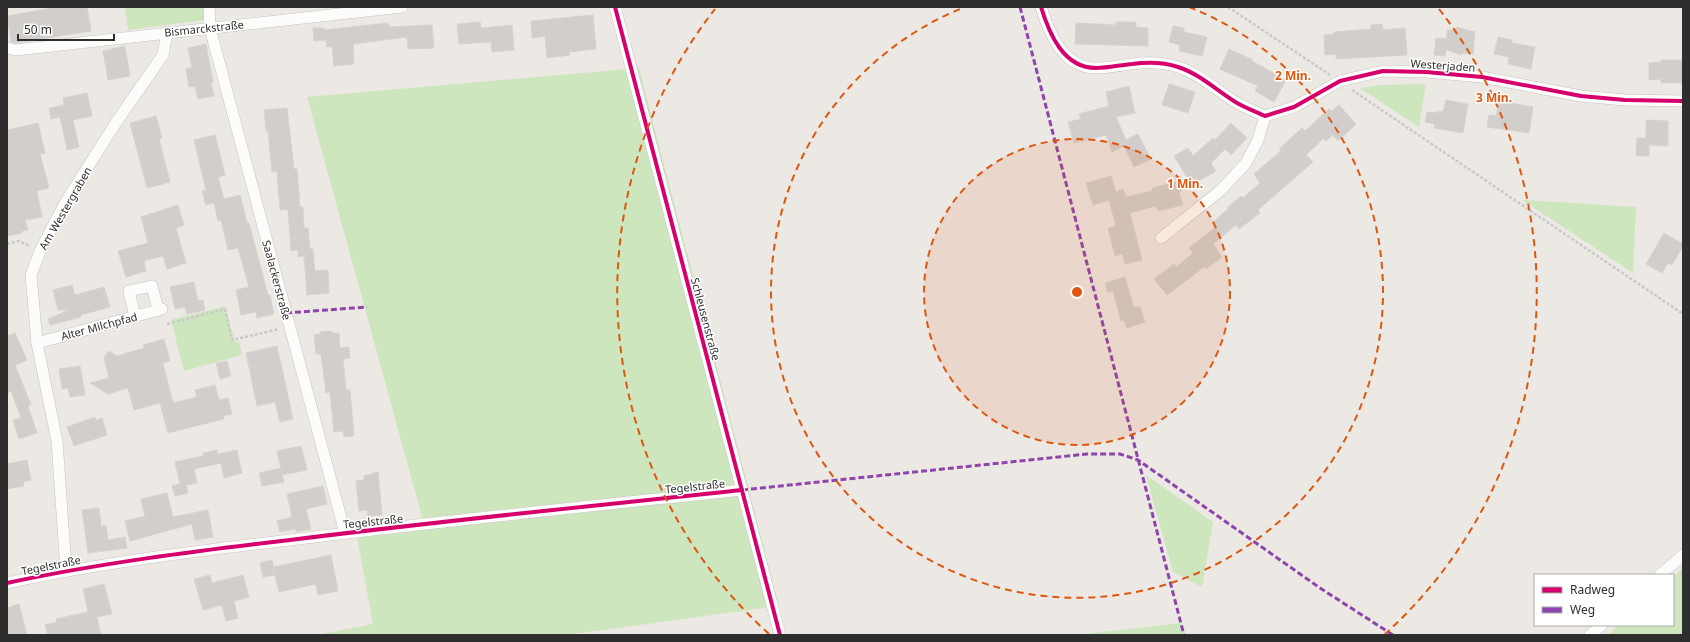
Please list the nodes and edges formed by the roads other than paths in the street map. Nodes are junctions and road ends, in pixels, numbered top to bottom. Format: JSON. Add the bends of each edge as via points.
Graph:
{"nodes":[{"id":1,"x":209,"y":7,"type":"edge"},
{"id":2,"x":402,"y":7,"type":"edge"},
{"id":3,"x":615,"y":7,"type":"edge"},
{"id":4,"x":1041,"y":7,"type":"edge"},
{"id":5,"x":210,"y":28,"type":"junction"},
{"id":6,"x":167,"y":32,"type":"junction"},
{"id":7,"x":7,"y":48,"type":"edge"},
{"id":8,"x":1683,"y":100,"type":"edge"},
{"id":9,"x":1265,"y":116,"type":"junction"},
{"id":10,"x":1160,"y":238,"type":"dead end"},
{"id":11,"x":134,"y":317,"type":"junction"},
{"id":12,"x":36,"y":343,"type":"junction"},
{"id":13,"x":742,"y":490,"type":"junction"},
{"id":14,"x":345,"y":533,"type":"junction"},
{"id":15,"x":1683,"y":555,"type":"edge"},
{"id":16,"x":66,"y":570,"type":"junction"},
{"id":17,"x":1661,"y":574,"type":"edge"},
{"id":18,"x":7,"y":582,"type":"edge"},
{"id":19,"x":1601,"y":626,"type":"edge"},
{"id":20,"x":780,"y":635,"type":"edge"},
{"id":21,"x":1590,"y":635,"type":"edge"}],
"edges":[{"from":1,"to":5,"type":"street","name":"Saalackerstraße"},
{"from":2,"to":5,"type":"street","name":"Bismarckstraße"},
{"from":3,"to":13,"type":"street","name":"Schleusenstraße"},
{"from":4,"to":9,"type":"street","via":[[1047,29],[1057,46],[1078,64],[1095,68],[1156,62],[1177,67],[1195,75],[1238,104]]},
{"from":5,"to":6,"type":"street","name":"Bismarckstraße"},
{"from":5,"to":14,"type":"street","name":"Saalackerstraße"},
{"from":6,"to":7,"type":"street","name":"Bismarckstraße","via":[[16,50]]},
{"from":6,"to":12,"type":"street","name":"Am Westergraben","via":[[163,55],[65,203],[40,250],[31,275]]},
{"from":8,"to":9,"type":"street","name":"Westerjaden","via":[[1625,100],[1581,96],[1482,77],[1383,71],[1340,81],[1294,107]]},
{"from":9,"to":10,"type":"street","via":[[1258,140],[1246,163],[1221,190]]},
{"from":11,"to":11,"type":"street","name":"Alter Milchpfad","via":[[160,310],[152,286],[129,291]]},
{"from":11,"to":12,"type":"street","name":"Alter Milchpfad"},
{"from":12,"to":16,"type":"street","name":"Am Westergraben","via":[[56,441]]},
{"from":13,"to":14,"type":"street","name":"Tegelstraße"},
{"from":13,"to":20,"type":"street","name":"Schleusenstraße"},
{"from":14,"to":16,"type":"street","name":"Tegelstraße"},
{"from":15,"to":17,"type":"street"},
{"from":16,"to":18,"type":"street","name":"Tegelstraße"},
{"from":19,"to":21,"type":"street"}]}
